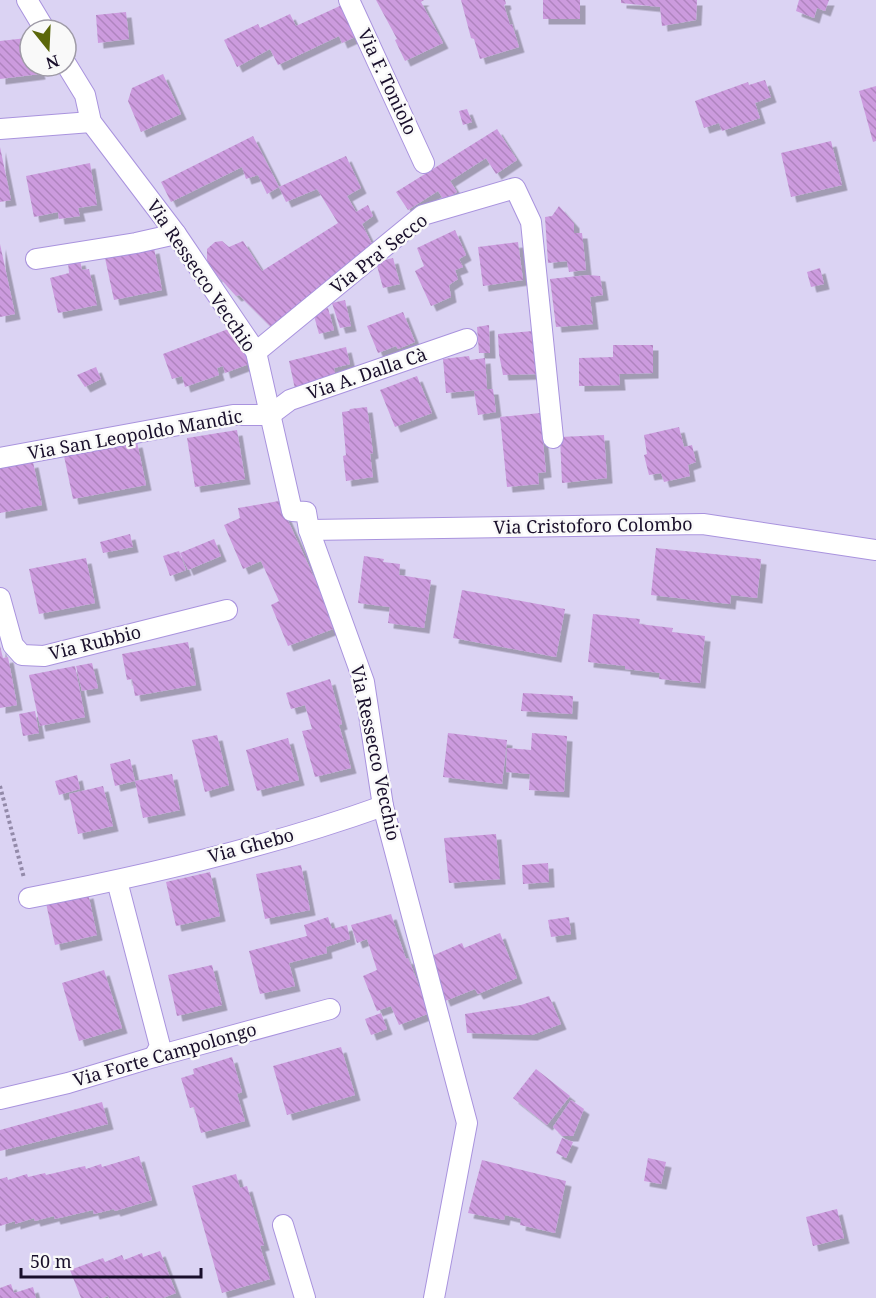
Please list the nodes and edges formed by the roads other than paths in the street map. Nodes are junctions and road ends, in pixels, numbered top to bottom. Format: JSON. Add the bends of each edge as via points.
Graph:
{"nodes":[{"id":1,"x":27,"y":0,"type":"edge"},
{"id":2,"x":349,"y":0,"type":"edge"},
{"id":3,"x":38,"y":18,"type":"edge"},
{"id":4,"x":75,"y":78,"type":"edge"},
{"id":5,"x":91,"y":122,"type":"junction"},
{"id":6,"x":0,"y":129,"type":"edge"},
{"id":7,"x":424,"y":163,"type":"dead end"},
{"id":8,"x":176,"y":234,"type":"junction"},
{"id":9,"x":36,"y":259,"type":"dead end"},
{"id":10,"x":467,"y":339,"type":"dead end"},
{"id":11,"x":256,"y":352,"type":"junction"},
{"id":12,"x":270,"y":415,"type":"junction"},
{"id":13,"x":553,"y":438,"type":"dead end"},
{"id":14,"x":0,"y":458,"type":"edge"},
{"id":15,"x":309,"y":530,"type":"junction"},
{"id":16,"x":876,"y":550,"type":"edge"},
{"id":17,"x":0,"y":598,"type":"edge"},
{"id":18,"x":227,"y":610,"type":"dead end"},
{"id":19,"x":383,"y":806,"type":"junction"},
{"id":20,"x":117,"y":881,"type":"junction"},
{"id":21,"x":29,"y":898,"type":"road end"},
{"id":22,"x":330,"y":1010,"type":"dead end"},
{"id":23,"x":154,"y":1057,"type":"junction"},
{"id":24,"x":0,"y":1099,"type":"edge"},
{"id":25,"x":283,"y":1225,"type":"dead end"},
{"id":26,"x":304,"y":1298,"type":"edge"},
{"id":27,"x":434,"y":1298,"type":"edge"}],
"edges":[{"from":1,"to":3,"type":"street"},
{"from":2,"to":7,"type":"street","name":"Via F. Toniolo"},
{"from":4,"to":5,"type":"street","name":"Via Ressecco Vecchio","via":[[85,95]]},
{"from":5,"to":6,"type":"street"},
{"from":5,"to":8,"type":"street","name":"Via Ressecco Vecchio"},
{"from":8,"to":9,"type":"street"},
{"from":8,"to":11,"type":"street","name":"Via Ressecco Vecchio"},
{"from":10,"to":12,"type":"street","name":"Via A. Dalla Cà","via":[[290,400]]},
{"from":11,"to":12,"type":"street","name":"Via Ressecco Vecchio"},
{"from":11,"to":13,"type":"street","name":"Via Pra' Secco","via":[[423,215],[515,188],[531,222]]},
{"from":12,"to":14,"type":"street","name":"Via San Leopoldo Mandic","via":[[233,415]]},
{"from":12,"to":15,"type":"street","name":"Via Ressecco Vecchio","via":[[292,511],[306,512]]},
{"from":15,"to":16,"type":"street","name":"Via Cristoforo Colombo","via":[[703,524]]},
{"from":15,"to":19,"type":"street","name":"Via Ressecco Vecchio","via":[[364,682]]},
{"from":17,"to":18,"type":"street","name":"Via Rubbio","via":[[13,645],[22,655],[44,656]]},
{"from":19,"to":20,"type":"street","name":"Via Ghebo","via":[[326,827]]},
{"from":19,"to":27,"type":"street","name":"Via Ressecco Vecchio","via":[[467,1123]]},
{"from":20,"to":21,"type":"street","name":"Via Ghebo"},
{"from":20,"to":23,"type":"street","via":[[160,1046]]},
{"from":22,"to":23,"type":"street","name":"Via Forte Campolongo"},
{"from":23,"to":24,"type":"street","name":"Via Forte Campolongo"},
{"from":25,"to":26,"type":"street"}]}
